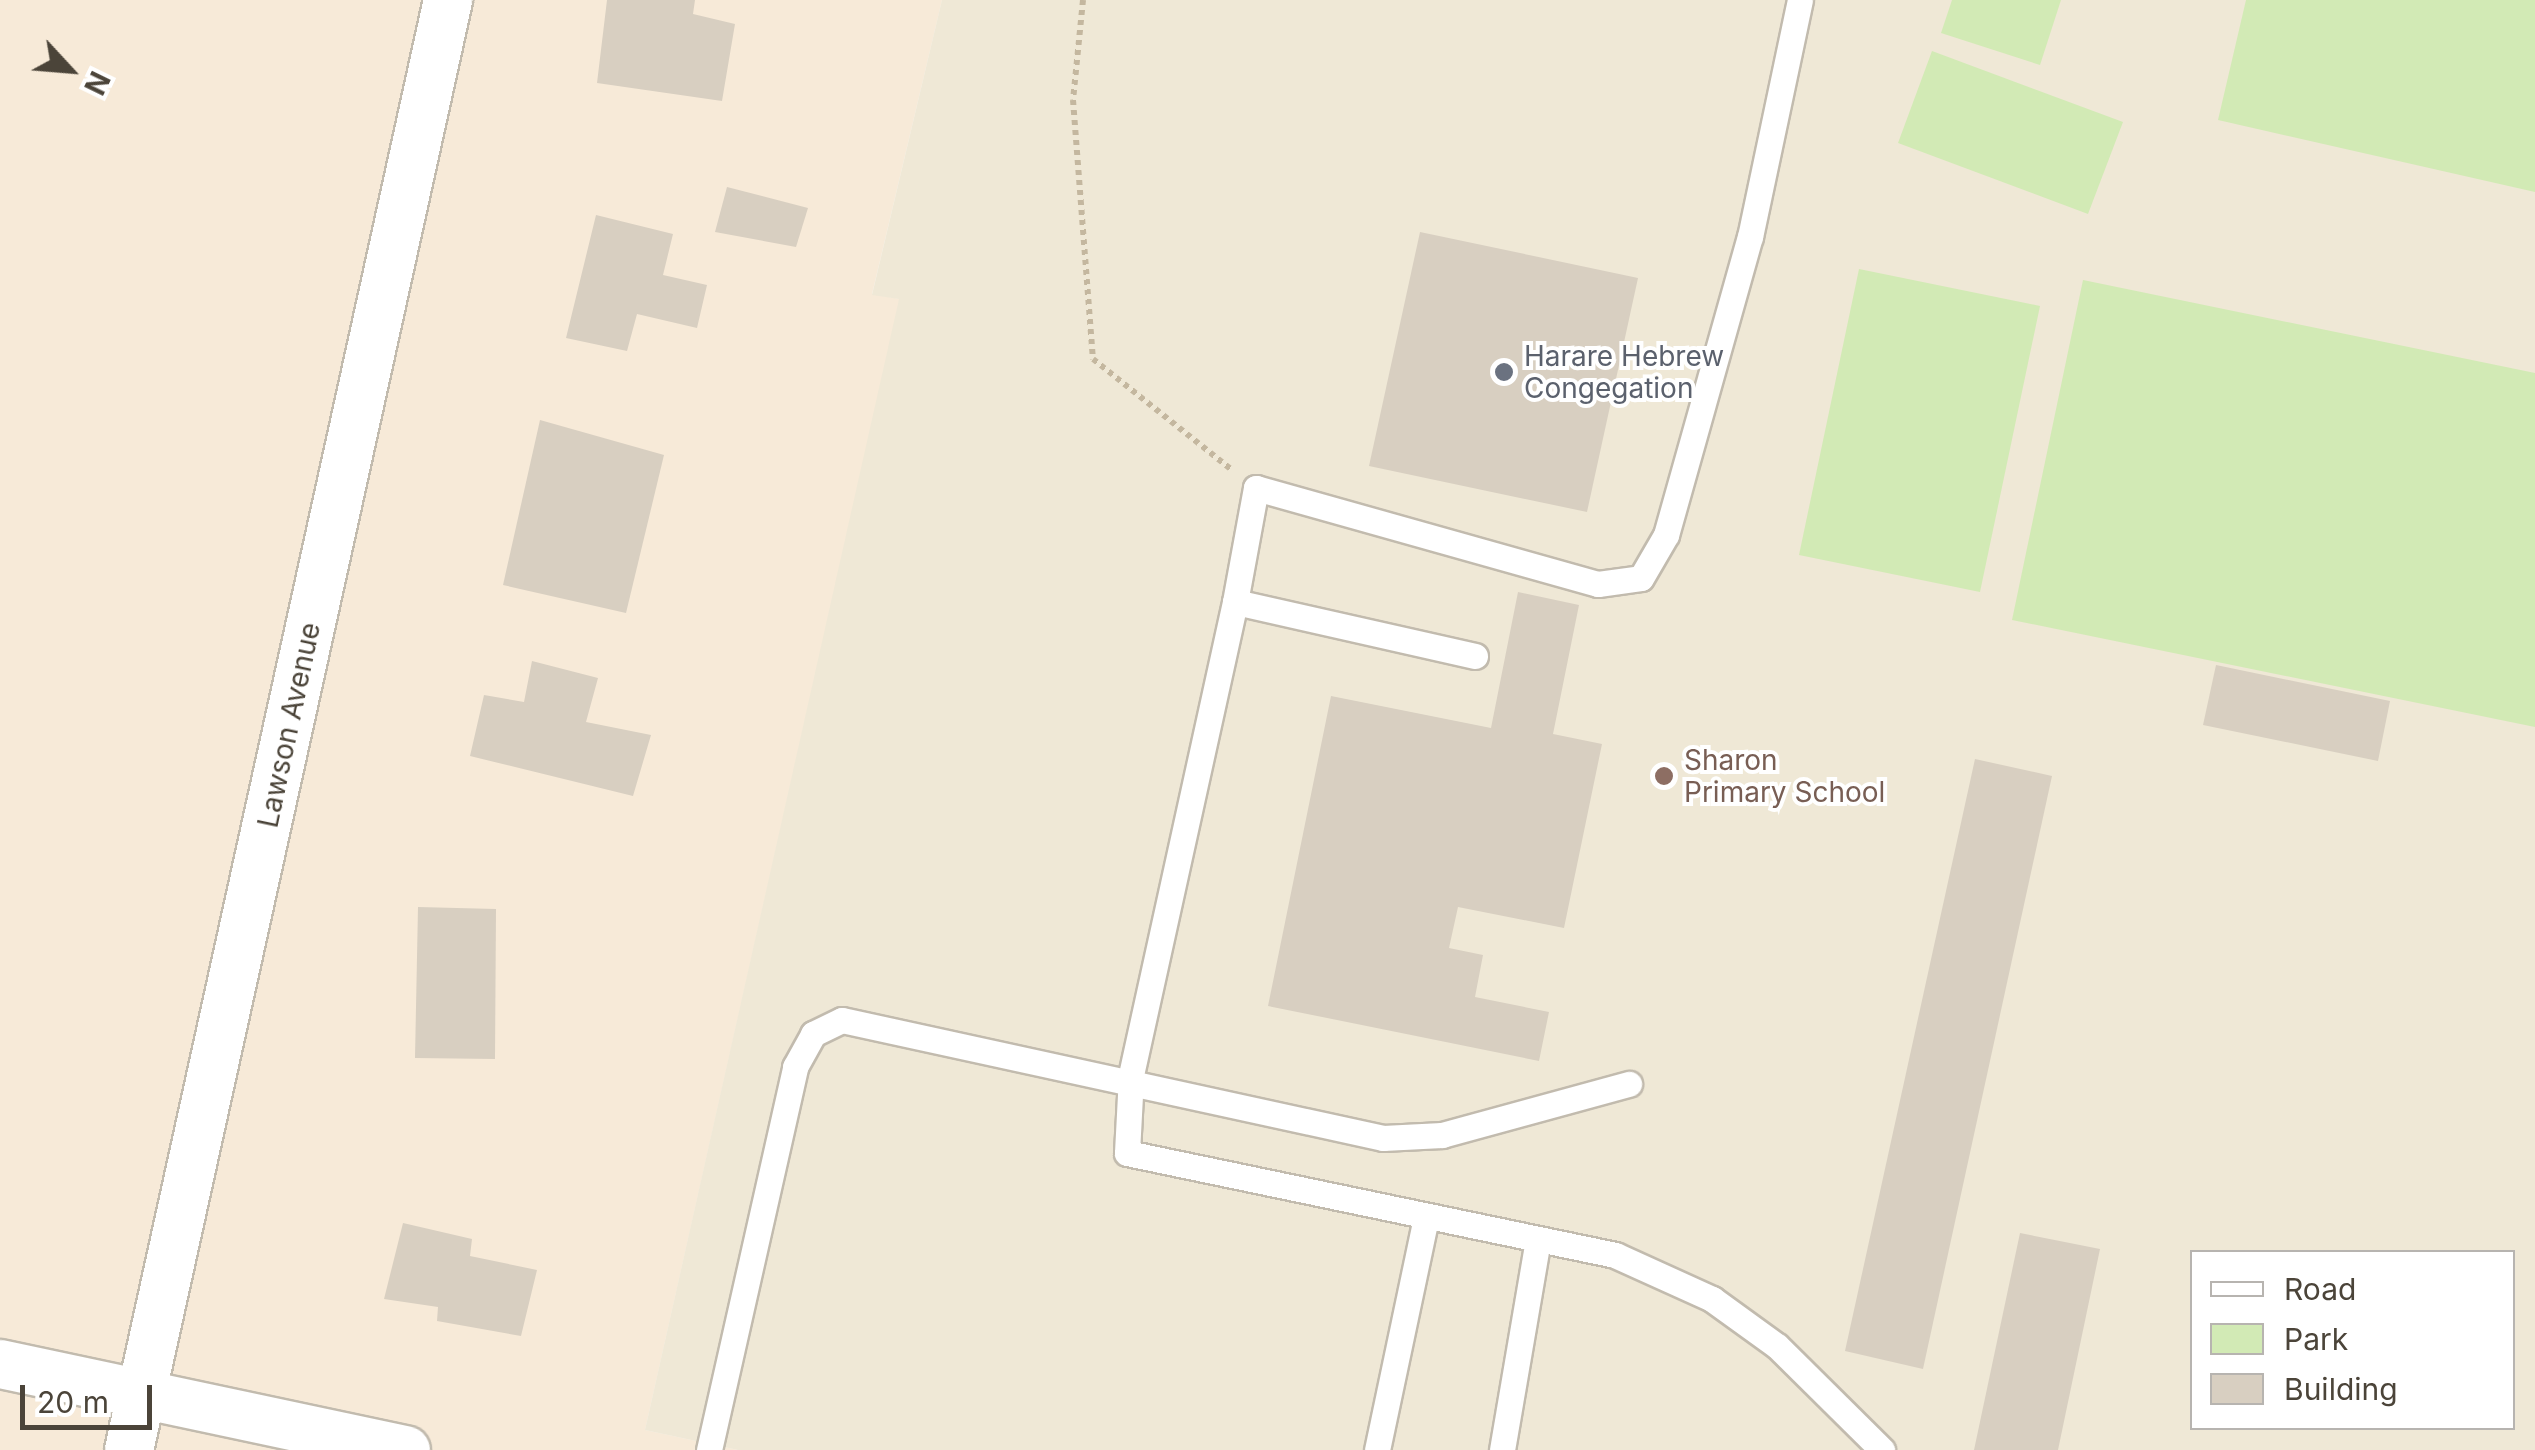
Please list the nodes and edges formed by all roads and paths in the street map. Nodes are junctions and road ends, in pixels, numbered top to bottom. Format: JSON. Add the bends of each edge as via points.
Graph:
{"nodes":[{"id":1,"x":448,"y":0,"type":"edge"},
{"id":2,"x":1083,"y":0,"type":"edge"},
{"id":3,"x":1800,"y":0,"type":"edge"},
{"id":4,"x":1256,"y":488,"type":"junction"},
{"id":5,"x":1234,"y":602,"type":"junction"},
{"id":6,"x":1475,"y":656,"type":"dead end"},
{"id":7,"x":1131,"y":1076,"type":"junction"},
{"id":8,"x":1629,"y":1084,"type":"dead end"},
{"id":9,"x":1426,"y":1218,"type":"junction"},
{"id":10,"x":1538,"y":1240,"type":"junction"},
{"id":11,"x":0,"y":1364,"type":"edge"},
{"id":12,"x":141,"y":1394,"type":"junction"},
{"id":13,"x":129,"y":1450,"type":"edge"},
{"id":14,"x":406,"y":1450,"type":"edge"},
{"id":15,"x":709,"y":1450,"type":"edge"},
{"id":16,"x":1377,"y":1450,"type":"edge"},
{"id":17,"x":1502,"y":1450,"type":"edge"},
{"id":18,"x":1882,"y":1450,"type":"edge"}],
"edges":[{"from":1,"to":12,"type":"street","name":"Lawson Avenue"},
{"from":2,"to":4,"type":"path","via":[[1073,100],[1094,359]]},
{"from":3,"to":4,"type":"lane","via":[[1750,237],[1666,535],[1641,578],[1598,584]]},
{"from":4,"to":5,"type":"lane"},
{"from":5,"to":6,"type":"lane"},
{"from":5,"to":7,"type":"lane"},
{"from":7,"to":8,"type":"lane","via":[[1414,1140]]},
{"from":7,"to":9,"type":"lane","via":[[1127,1153]]},
{"from":7,"to":15,"type":"lane","via":[[879,1021],[842,1020],[814,1034],[795,1067]]},
{"from":9,"to":10,"type":"lane"},
{"from":9,"to":16,"type":"lane"},
{"from":10,"to":17,"type":"lane"},
{"from":10,"to":18,"type":"lane","via":[[1615,1254],[1712,1299],[1817,1379]]},
{"from":11,"to":12,"type":"street"},
{"from":12,"to":13,"type":"street","name":"Lawson Avenue"},
{"from":12,"to":14,"type":"street"}]}
